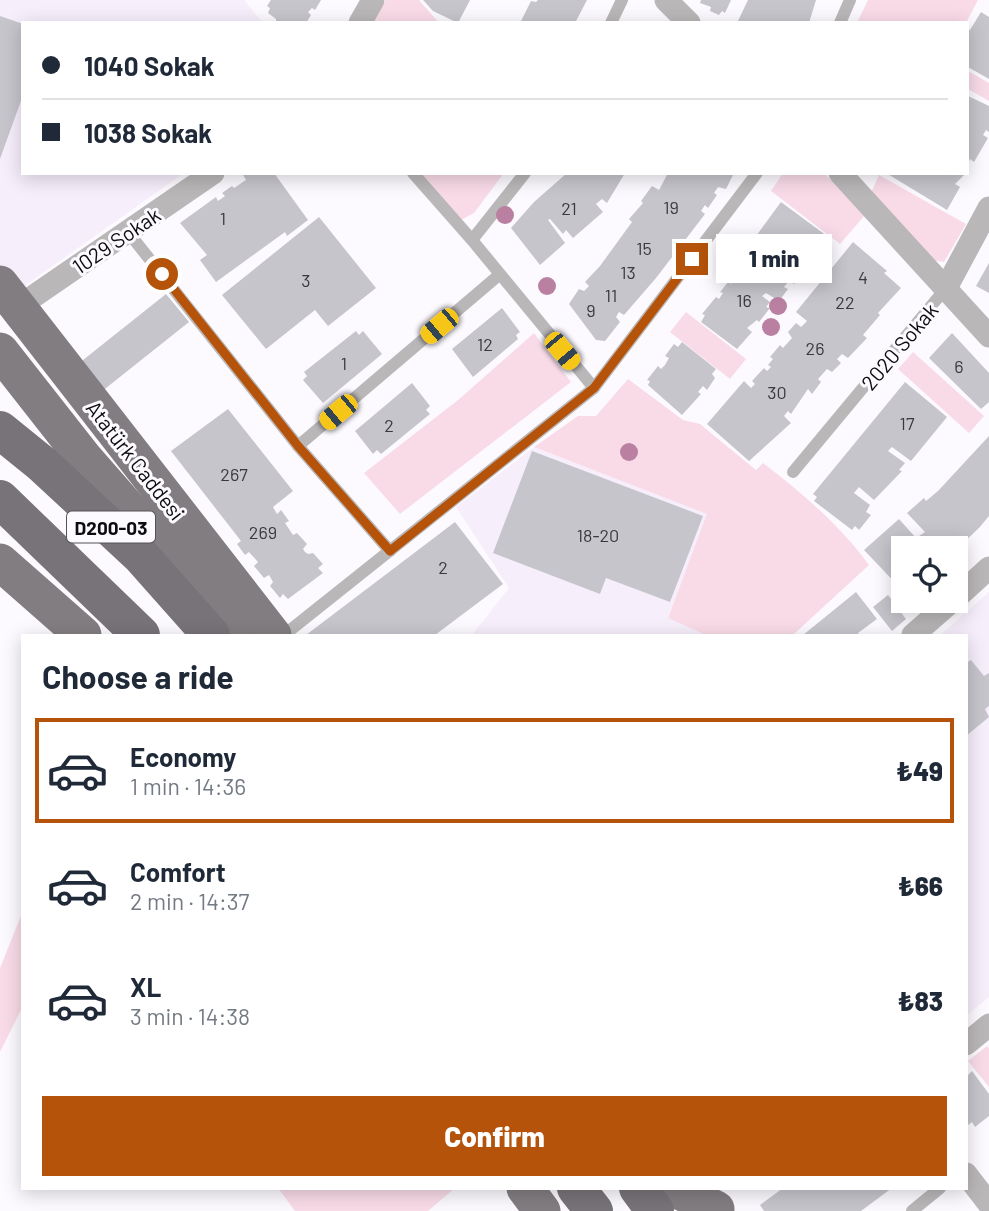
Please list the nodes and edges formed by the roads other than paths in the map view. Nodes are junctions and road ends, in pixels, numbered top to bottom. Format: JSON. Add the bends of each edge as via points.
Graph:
{"nodes":[{"id":1,"x":373,"y":0,"type":"edge"},
{"id":2,"x":622,"y":0,"type":"edge"},
{"id":3,"x":666,"y":0,"type":"edge"},
{"id":4,"x":850,"y":0,"type":"edge"},
{"id":5,"x":361,"y":21,"type":"edge"},
{"id":6,"x":612,"y":21,"type":"edge"},
{"id":7,"x":687,"y":21,"type":"edge"},
{"id":8,"x":840,"y":21,"type":"edge"},
{"id":9,"x":211,"y":175,"type":"edge"},
{"id":10,"x":415,"y":175,"type":"edge"},
{"id":11,"x":523,"y":175,"type":"edge"},
{"id":12,"x":755,"y":175,"type":"edge"},
{"id":13,"x":842,"y":175,"type":"edge"},
{"id":14,"x":989,"y":208,"type":"edge"},
{"id":15,"x":128,"y":232,"type":"junction"},
{"id":16,"x":472,"y":240,"type":"junction"},
{"id":17,"x":499,"y":275,"type":"junction"},
{"id":18,"x":946,"y":288,"type":"junction"},
{"id":19,"x":9,"y":296,"type":"edge"},
{"id":20,"x":989,"y":336,"type":"edge"},
{"id":21,"x":0,"y":351,"type":"edge"},
{"id":22,"x":594,"y":388,"type":"junction"},
{"id":23,"x":0,"y":430,"type":"edge"},
{"id":24,"x":298,"y":446,"type":"junction"},
{"id":25,"x":793,"y":472,"type":"dead end"},
{"id":26,"x":0,"y":499,"type":"edge"},
{"id":27,"x":390,"y":551,"type":"junction"},
{"id":28,"x":0,"y":562,"type":"edge"},
{"id":29,"x":989,"y":568,"type":"edge"},
{"id":30,"x":968,"y":587,"type":"edge"},
{"id":31,"x":938,"y":613,"type":"edge"},
{"id":32,"x":82,"y":634,"type":"edge"},
{"id":33,"x":140,"y":634,"type":"edge"},
{"id":34,"x":210,"y":634,"type":"edge"},
{"id":35,"x":234,"y":634,"type":"edge"},
{"id":36,"x":272,"y":634,"type":"edge"},
{"id":37,"x":285,"y":634,"type":"edge"},
{"id":38,"x":914,"y":634,"type":"edge"},
{"id":39,"x":989,"y":1025,"type":"edge"},
{"id":40,"x":968,"y":1042,"type":"edge"},
{"id":41,"x":968,"y":1177,"type":"edge"},
{"id":42,"x":526,"y":1190,"type":"edge"},
{"id":43,"x":578,"y":1190,"type":"edge"},
{"id":44,"x":639,"y":1190,"type":"edge"},
{"id":45,"x":678,"y":1190,"type":"edge"},
{"id":46,"x":938,"y":1190,"type":"edge"},
{"id":47,"x":711,"y":1203,"type":"edge"},
{"id":48,"x":989,"y":1204,"type":"edge"},
{"id":49,"x":542,"y":1211,"type":"edge"},
{"id":50,"x":594,"y":1211,"type":"edge"},
{"id":51,"x":655,"y":1211,"type":"edge"},
{"id":52,"x":912,"y":1211,"type":"edge"}],
"edges":[{"from":1,"to":5,"type":"street"},
{"from":2,"to":6,"type":"lane"},
{"from":3,"to":7,"type":"street"},
{"from":4,"to":8,"type":"lane"},
{"from":9,"to":15,"type":"street","name":"1029 Sokak"},
{"from":10,"to":16,"type":"lane"},
{"from":11,"to":16,"type":"lane"},
{"from":12,"to":22,"type":"lane"},
{"from":13,"to":18,"type":"street"},
{"from":14,"to":18,"type":"street","name":"2020 Sokak"},
{"from":15,"to":19,"type":"street","name":"1029 Sokak"},
{"from":15,"to":24,"type":"lane"},
{"from":16,"to":17,"type":"lane"},
{"from":17,"to":22,"type":"lane"},
{"from":17,"to":24,"type":"lane"},
{"from":18,"to":20,"type":"street"},
{"from":18,"to":25,"type":"lane","name":"2020 Sokak"},
{"from":19,"to":36,"type":"main road","name":"Atatürk Caddesi"},
{"from":21,"to":35,"type":"main road","via":[[84,458]]},
{"from":22,"to":27,"type":"lane"},
{"from":23,"to":34,"type":"highway","number":"D200-03","via":[[140,555]]},
{"from":24,"to":27,"type":"lane"},
{"from":26,"to":33,"type":"highway","number":"D200-03"},
{"from":27,"to":37,"type":"lane"},
{"from":28,"to":32,"type":"main road"},
{"from":29,"to":30,"type":"street"},
{"from":31,"to":38,"type":"street"},
{"from":39,"to":40,"type":"street"},
{"from":41,"to":48,"type":"street"},
{"from":42,"to":49,"type":"main road"},
{"from":43,"to":50,"type":"highway"},
{"from":44,"to":51,"type":"highway"},
{"from":45,"to":47,"type":"main road"},
{"from":46,"to":52,"type":"lane"}]}
